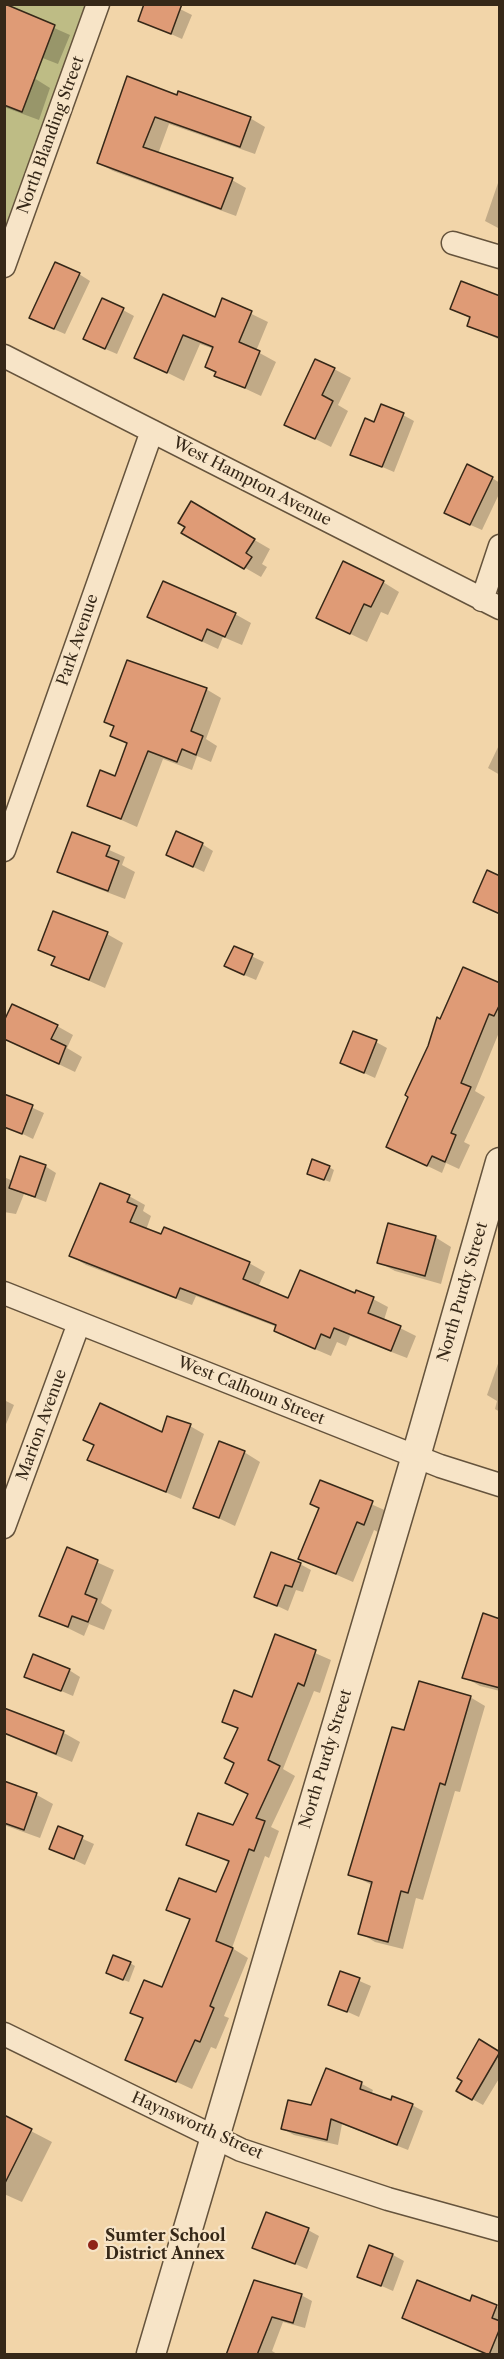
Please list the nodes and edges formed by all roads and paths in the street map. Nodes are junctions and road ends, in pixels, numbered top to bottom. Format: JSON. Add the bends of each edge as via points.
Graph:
{"nodes":[{"id":1,"x":98,"y":4,"type":"edge"},
{"id":2,"x":453,"y":243,"type":"dead end"},
{"id":3,"x":500,"y":257,"type":"edge"},
{"id":4,"x":4,"y":266,"type":"edge"},
{"id":5,"x":4,"y":356,"type":"edge"},
{"id":6,"x":152,"y":431,"type":"junction"},
{"id":7,"x":500,"y":546,"type":"edge"},
{"id":8,"x":491,"y":604,"type":"edge"},
{"id":9,"x":4,"y":850,"type":"edge"},
{"id":10,"x":500,"y":1162,"type":"edge"},
{"id":11,"x":4,"y":1293,"type":"edge"},
{"id":12,"x":79,"y":1323,"type":"junction"},
{"id":13,"x":416,"y":1456,"type":"junction"},
{"id":14,"x":500,"y":1485,"type":"edge"},
{"id":15,"x":4,"y":1527,"type":"edge"},
{"id":16,"x":4,"y":2034,"type":"edge"},
{"id":17,"x":214,"y":2135,"type":"junction"},
{"id":18,"x":500,"y":2230,"type":"edge"},
{"id":19,"x":151,"y":2355,"type":"edge"}],
"edges":[{"from":1,"to":4,"type":"street","name":"North Blanding Street"},
{"from":2,"to":3,"type":"street"},
{"from":5,"to":6,"type":"street","name":"West Hampton Avenue"},
{"from":6,"to":8,"type":"street","name":"West Hampton Avenue"},
{"from":6,"to":9,"type":"street","name":"Park Avenue"},
{"from":7,"to":8,"type":"street"},
{"from":10,"to":13,"type":"street","name":"North Purdy Street"},
{"from":11,"to":12,"type":"street","name":"West Calhoun Street"},
{"from":12,"to":13,"type":"street","name":"West Calhoun Street"},
{"from":12,"to":15,"type":"street","name":"Marion Avenue"},
{"from":13,"to":14,"type":"street","name":"West Calhoun Street"},
{"from":13,"to":17,"type":"street","name":"North Purdy Street"},
{"from":16,"to":17,"type":"street","name":"Haynsworth Street"},
{"from":17,"to":18,"type":"street","name":"Haynsworth Street","via":[[241,2150],[388,2199]]},
{"from":17,"to":19,"type":"street","name":"North Purdy Street"}]}
